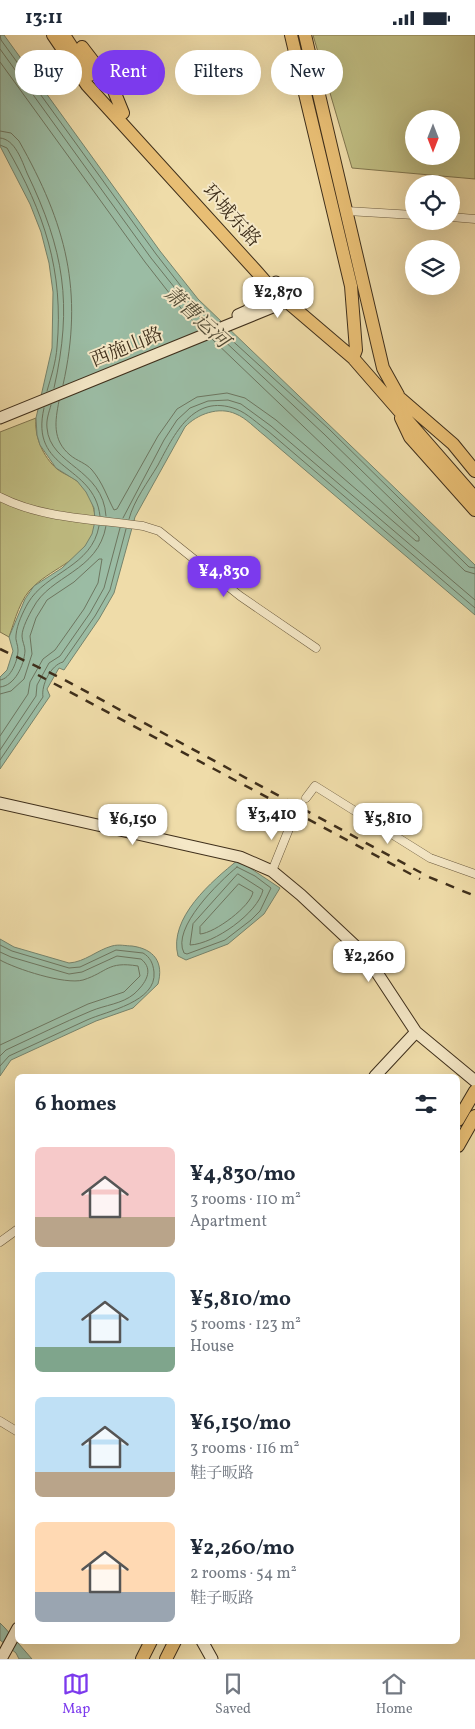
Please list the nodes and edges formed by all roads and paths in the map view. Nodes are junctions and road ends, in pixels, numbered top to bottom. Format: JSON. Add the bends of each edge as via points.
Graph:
{"nodes":[{"id":1,"x":42,"y":35,"type":"edge"},
{"id":2,"x":53,"y":35,"type":"edge"},
{"id":3,"x":64,"y":35,"type":"edge"},
{"id":4,"x":74,"y":35,"type":"edge"},
{"id":5,"x":291,"y":35,"type":"edge"},
{"id":6,"x":305,"y":35,"type":"edge"},
{"id":7,"x":120,"y":115,"type":"junction"},
{"id":8,"x":347,"y":211,"type":"junction"},
{"id":9,"x":405,"y":214,"type":"edge"},
{"id":10,"x":460,"y":218,"type":"edge"},
{"id":11,"x":475,"y":219,"type":"edge"},
{"id":12,"x":274,"y":285,"type":"junction"},
{"id":13,"x":291,"y":300,"type":"junction"},
{"id":14,"x":248,"y":314,"type":"junction"},
{"id":15,"x":354,"y":354,"type":"junction"},
{"id":16,"x":397,"y":399,"type":"junction"},
{"id":17,"x":0,"y":411,"type":"edge"},
{"id":18,"x":0,"y":418,"type":"edge"},
{"id":19,"x":435,"y":446,"type":"junction"},
{"id":20,"x":475,"y":471,"type":"edge"},
{"id":21,"x":475,"y":487,"type":"edge"},
{"id":22,"x":0,"y":497,"type":"edge"},
{"id":23,"x":475,"y":498,"type":"edge"},
{"id":24,"x":475,"y":510,"type":"edge"},
{"id":25,"x":316,"y":649,"type":"dead end"},
{"id":26,"x":306,"y":798,"type":"tunnel mouth"},
{"id":27,"x":0,"y":803,"type":"edge"},
{"id":28,"x":293,"y":819,"type":"tunnel mouth"},
{"id":29,"x":272,"y":871,"type":"junction"},
{"id":30,"x":475,"y":874,"type":"edge"},
{"id":31,"x":416,"y":1033,"type":"junction"},
{"id":32,"x":377,"y":1074,"type":"edge"},
{"id":33,"x":475,"y":1081,"type":"edge"},
{"id":34,"x":475,"y":1091,"type":"edge"},
{"id":35,"x":475,"y":1116,"type":"edge"},
{"id":36,"x":460,"y":1117,"type":"edge"},
{"id":37,"x":460,"y":1142,"type":"edge"},
{"id":38,"x":15,"y":1231,"type":"edge"},
{"id":39,"x":0,"y":1242,"type":"edge"},
{"id":40,"x":0,"y":1421,"type":"edge"},
{"id":41,"x":15,"y":1430,"type":"edge"},
{"id":42,"x":15,"y":1633,"type":"edge"},
{"id":43,"x":150,"y":1644,"type":"edge"},
{"id":44,"x":174,"y":1644,"type":"edge"},
{"id":45,"x":204,"y":1644,"type":"edge"},
{"id":46,"x":1,"y":1659,"type":"edge"},
{"id":47,"x":142,"y":1659,"type":"edge"},
{"id":48,"x":166,"y":1659,"type":"edge"},
{"id":49,"x":212,"y":1659,"type":"edge"}],
"edges":[{"from":1,"to":7,"type":"main road","via":[[85,96],[100,110]]},
{"from":2,"to":7,"type":"main road","name":"环城东路","via":[[87,85]]},
{"from":3,"to":7,"type":"main road","name":"环城东路"},
{"from":4,"to":7,"type":"main road","via":[[112,86]]},
{"from":5,"to":15,"type":"main road","via":[[351,287]]},
{"from":6,"to":8,"type":"main road"},
{"from":7,"to":12,"type":"main road","name":"环城东路"},
{"from":8,"to":9,"type":"street"},
{"from":8,"to":16,"type":"main road","via":[[383,368]]},
{"from":10,"to":11,"type":"street"},
{"from":12,"to":13,"type":"main road","name":"环城东路"},
{"from":12,"to":14,"type":"street","name":"西施山路"},
{"from":13,"to":14,"type":"street","name":"西施山路"},
{"from":13,"to":15,"type":"main road","name":"环城东路"},
{"from":14,"to":17,"type":"street","name":"西施山路"},
{"from":14,"to":18,"type":"street","name":"西施山路"},
{"from":15,"to":16,"type":"main road","name":"环城东路"},
{"from":16,"to":19,"type":"main road","name":"环城东路"},
{"from":16,"to":20,"type":"main road","via":[[453,444]]},
{"from":16,"to":24,"type":"main road","via":[[410,437]]},
{"from":19,"to":21,"type":"main road","name":"环城东路"},
{"from":19,"to":23,"type":"main road","name":"环城东路"},
{"from":22,"to":25,"type":"street","via":[[17,506],[39,511],[159,531],[240,596]]},
{"from":26,"to":30,"type":"street","via":[[314,787],[430,858]]},
{"from":27,"to":29,"type":"street","via":[[240,857]]},
{"from":28,"to":29,"type":"street"},
{"from":29,"to":31,"type":"street","via":[[366,956]]},
{"from":31,"to":32,"type":"street"},
{"from":31,"to":33,"type":"street"},
{"from":34,"to":36,"type":"main road"},
{"from":35,"to":37,"type":"main road"},
{"from":38,"to":39,"type":"street"},
{"from":40,"to":41,"type":"street"},
{"from":42,"to":46,"type":"street"},
{"from":43,"to":47,"type":"main road"},
{"from":44,"to":48,"type":"main road"},
{"from":45,"to":49,"type":"street"}]}
